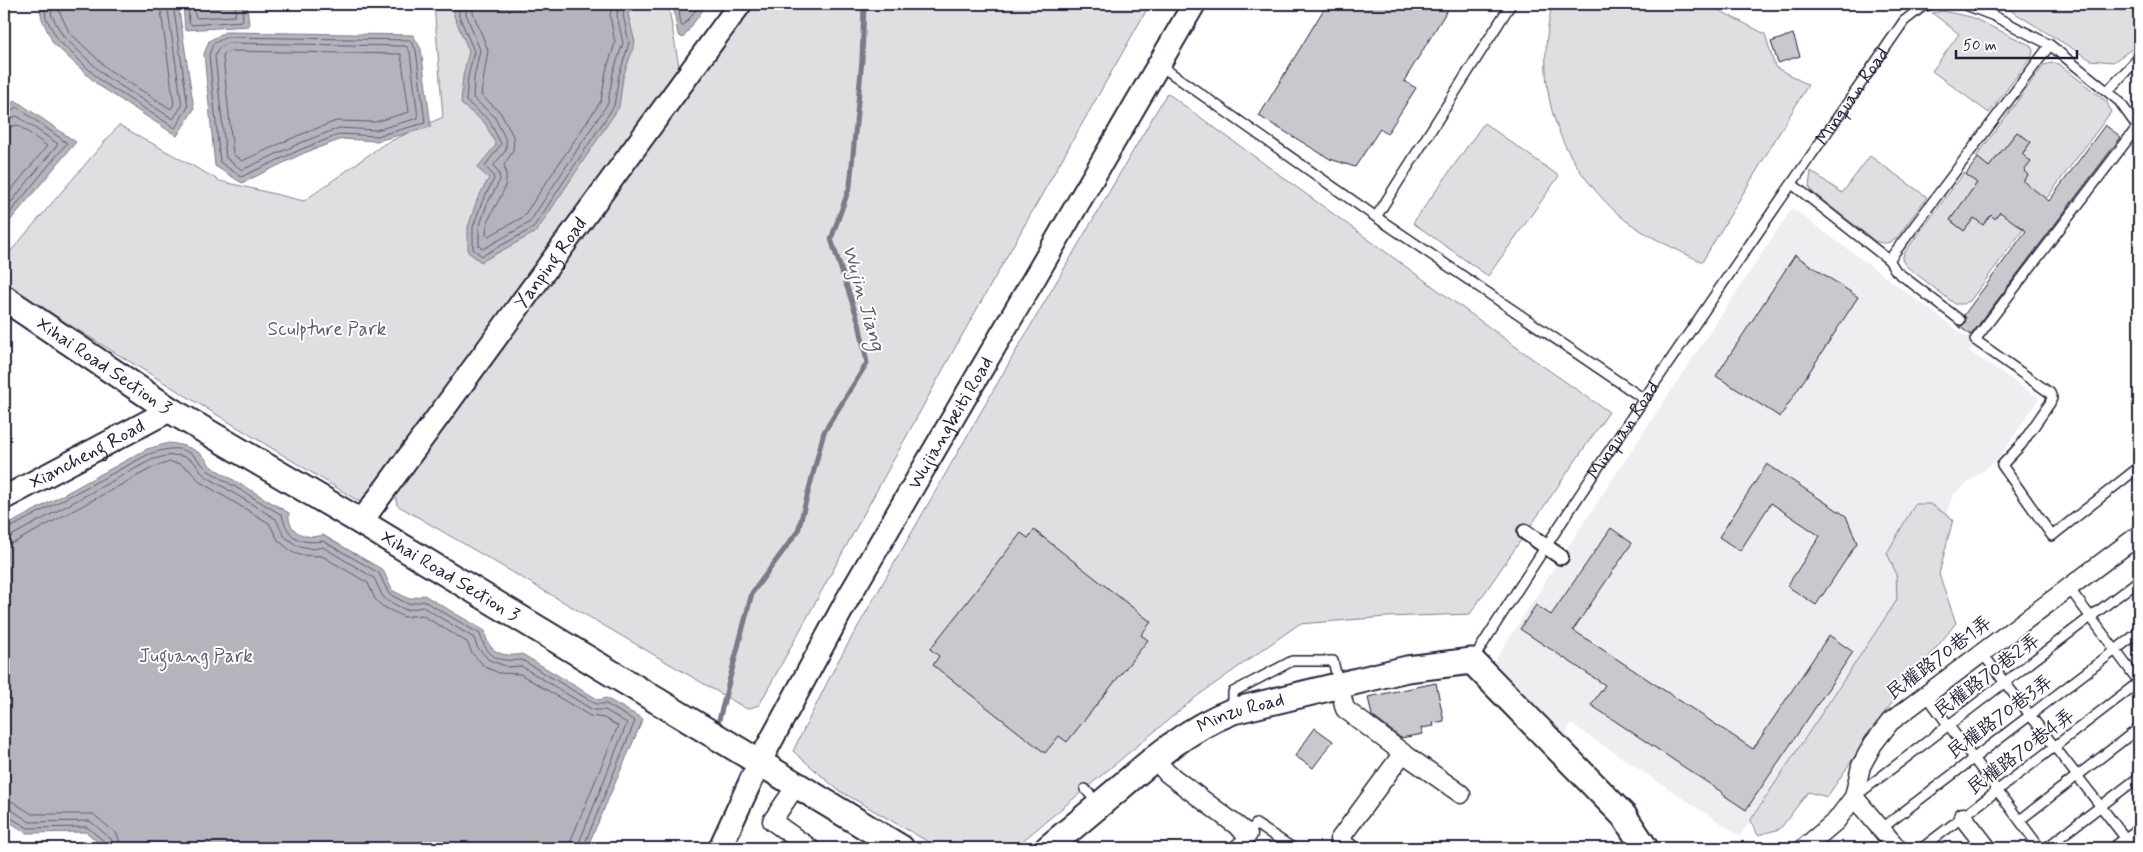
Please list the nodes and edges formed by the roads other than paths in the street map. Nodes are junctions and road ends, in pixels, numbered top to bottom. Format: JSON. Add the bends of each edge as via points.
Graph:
{"nodes":[{"id":1,"x":740,"y":4,"type":"edge"},
{"id":2,"x":1194,"y":4,"type":"edge"},
{"id":3,"x":1512,"y":4,"type":"edge"},
{"id":4,"x":1933,"y":4,"type":"edge"},
{"id":5,"x":1963,"y":4,"type":"edge"},
{"id":6,"x":2050,"y":45,"type":"junction"},
{"id":7,"x":2139,"y":57,"type":"edge"},
{"id":8,"x":1158,"y":64,"type":"junction"},
{"id":9,"x":2108,"y":91,"type":"junction"},
{"id":10,"x":2138,"y":127,"type":"edge"},
{"id":11,"x":1792,"y":184,"type":"junction"},
{"id":12,"x":1376,"y":217,"type":"junction"},
{"id":13,"x":1889,"y":260,"type":"junction"},
{"id":14,"x":4,"y":298,"type":"edge"},
{"id":15,"x":1960,"y":320,"type":"dead end"},
{"id":16,"x":1644,"y":399,"type":"junction"},
{"id":17,"x":170,"y":410,"type":"junction"},
{"id":18,"x":2139,"y":467,"type":"edge"},
{"id":19,"x":4,"y":498,"type":"edge"},
{"id":20,"x":361,"y":522,"type":"junction"},
{"id":21,"x":1526,"y":532,"type":"dead end"},
{"id":22,"x":2139,"y":535,"type":"edge"},
{"id":23,"x":1545,"y":546,"type":"junction"},
{"id":24,"x":1561,"y":557,"type":"dead end"},
{"id":25,"x":2139,"y":580,"type":"edge"},
{"id":26,"x":2069,"y":588,"type":"junction"},
{"id":27,"x":2091,"y":617,"type":"junction"},
{"id":28,"x":2139,"y":632,"type":"edge"},
{"id":29,"x":2116,"y":650,"type":"junction"},
{"id":30,"x":1982,"y":653,"type":"junction"},
{"id":31,"x":1472,"y":661,"type":"junction"},
{"id":32,"x":2139,"y":682,"type":"edge"},
{"id":33,"x":2005,"y":683,"type":"junction"},
{"id":34,"x":1339,"y":685,"type":"junction"},
{"id":35,"x":1926,"y":695,"type":"junction"},
{"id":36,"x":1233,"y":711,"type":"junction"},
{"id":37,"x":2030,"y":715,"type":"junction"},
{"id":38,"x":1949,"y":726,"type":"junction"},
{"id":39,"x":2139,"y":728,"type":"edge"},
{"id":40,"x":2055,"y":747,"type":"junction"},
{"id":41,"x":1403,"y":753,"type":"junction"},
{"id":42,"x":1154,"y":758,"type":"junction"},
{"id":43,"x":1974,"y":758,"type":"junction"},
{"id":44,"x":759,"y":763,"type":"junction"},
{"id":45,"x":2077,"y":776,"type":"junction"},
{"id":46,"x":2139,"y":777,"type":"edge"},
{"id":47,"x":796,"y":786,"type":"junction"},
{"id":48,"x":1998,"y":790,"type":"junction"},
{"id":49,"x":1461,"y":794,"type":"dead end"},
{"id":50,"x":1854,"y":797,"type":"junction"},
{"id":51,"x":2101,"y":806,"type":"junction"},
{"id":52,"x":1963,"y":817,"type":"junction"},
{"id":53,"x":2020,"y":820,"type":"junction"},
{"id":54,"x":2139,"y":828,"type":"edge"},
{"id":55,"x":1881,"y":829,"type":"junction"},
{"id":56,"x":1248,"y":834,"type":"junction"},
{"id":57,"x":2126,"y":838,"type":"junction"},
{"id":58,"x":1341,"y":846,"type":"edge"},
{"id":59,"x":720,"y":848,"type":"edge"},
{"id":60,"x":810,"y":848,"type":"edge"},
{"id":61,"x":901,"y":848,"type":"edge"},
{"id":62,"x":1048,"y":848,"type":"edge"},
{"id":63,"x":1232,"y":848,"type":"edge"},
{"id":64,"x":1293,"y":848,"type":"edge"},
{"id":65,"x":1645,"y":848,"type":"edge"},
{"id":66,"x":1804,"y":848,"type":"edge"},
{"id":67,"x":1897,"y":848,"type":"edge"},
{"id":68,"x":1922,"y":848,"type":"edge"},
{"id":69,"x":1987,"y":848,"type":"edge"},
{"id":70,"x":2040,"y":848,"type":"edge"},
{"id":71,"x":2046,"y":848,"type":"edge"},
{"id":72,"x":2112,"y":848,"type":"edge"},
{"id":73,"x":2133,"y":848,"type":"edge"}],
"edges":[{"from":1,"to":20,"type":"street","name":"Yanping Road"},
{"from":2,"to":8,"type":"street","name":"Wujiangbeiti Road"},
{"from":3,"to":12,"type":"lane"},
{"from":4,"to":11,"type":"lane","name":"Minquan Road","via":[[1922,7],[1904,21]]},
{"from":5,"to":6,"type":"lane"},
{"from":6,"to":9,"type":"lane"},
{"from":6,"to":13,"type":"lane"},
{"from":7,"to":9,"type":"lane"},
{"from":8,"to":12,"type":"lane"},
{"from":8,"to":44,"type":"street","name":"Wujiangbeiti Road","via":[[847,600]]},
{"from":9,"to":10,"type":"lane"},
{"from":10,"to":18,"type":"lane","via":[[1975,340],[2050,393],[2052,398],[2021,445],[2002,465],[2052,536]]},
{"from":11,"to":13,"type":"lane"},
{"from":11,"to":16,"type":"lane","name":"Minquan Road"},
{"from":12,"to":16,"type":"lane"},
{"from":13,"to":15,"type":"lane","via":[[1896,271]]},
{"from":14,"to":17,"type":"main road","name":"Xihai Road Section 3"},
{"from":16,"to":23,"type":"lane","name":"Minquan Road"},
{"from":17,"to":19,"type":"street","name":"Xiancheng Road"},
{"from":17,"to":20,"type":"main road","name":"Xihai Road Section 3"},
{"from":20,"to":44,"type":"main road","name":"Xihai Road Section 3"},
{"from":21,"to":23,"type":"street"},
{"from":22,"to":26,"type":"street","name":"民權路70巷1弄"},
{"from":23,"to":24,"type":"street"},
{"from":23,"to":31,"type":"lane","name":"Minquan Road"},
{"from":25,"to":27,"type":"lane","name":"民權路70巷2弄"},
{"from":26,"to":27,"type":"lane"},
{"from":26,"to":30,"type":"street","name":"民權路70巷1弄"},
{"from":27,"to":29,"type":"lane"},
{"from":27,"to":33,"type":"lane","name":"民權路70巷2弄"},
{"from":28,"to":29,"type":"lane","name":"民權路70巷3弄"},
{"from":29,"to":32,"type":"lane"},
{"from":29,"to":37,"type":"lane","name":"民權路70巷3弄"},
{"from":30,"to":33,"type":"lane"},
{"from":30,"to":35,"type":"street","name":"民權路70巷1弄"},
{"from":31,"to":34,"type":"main road","name":"Minzu Road","via":[[1407,669]]},
{"from":31,"to":65,"type":"main road","via":[[1624,816]]},
{"from":32,"to":40,"type":"lane","name":"民權路70巷4弄"},
{"from":33,"to":37,"type":"lane"},
{"from":33,"to":38,"type":"lane","name":"民權路70巷2弄"},
{"from":34,"to":36,"type":"main road","name":"Minzu Road"},
{"from":34,"to":36,"type":"lane","via":[[1333,661],[1292,661],[1233,692]]},
{"from":34,"to":41,"type":"street","via":[[1345,709]]},
{"from":35,"to":38,"type":"lane"},
{"from":35,"to":50,"type":"street","name":"民權路70巷1弄","via":[[1890,722],[1873,744],[1861,766]]},
{"from":36,"to":42,"type":"main road","name":"Minzu Road","via":[[1195,728]]},
{"from":37,"to":40,"type":"lane"},
{"from":37,"to":43,"type":"lane","name":"民權路70巷3弄"},
{"from":38,"to":43,"type":"lane"},
{"from":38,"to":50,"type":"lane","name":"民權路70巷2弄"},
{"from":39,"to":45,"type":"lane"},
{"from":40,"to":45,"type":"lane"},
{"from":40,"to":48,"type":"lane","name":"民權路70巷4弄"},
{"from":41,"to":49,"type":"street"},
{"from":41,"to":58,"type":"street"},
{"from":42,"to":56,"type":"street","via":[[1166,773]]},
{"from":42,"to":62,"type":"main road","name":"Minzu Road","via":[[1093,797]]},
{"from":43,"to":48,"type":"lane"},
{"from":43,"to":55,"type":"lane","name":"民權路70巷3弄"},
{"from":44,"to":47,"type":"main road","name":"Xihai Road Section 3"},
{"from":44,"to":59,"type":"street","name":"Wujiangbeiti Road"},
{"from":45,"to":51,"type":"lane"},
{"from":45,"to":53,"type":"lane"},
{"from":46,"to":51,"type":"lane"},
{"from":47,"to":60,"type":"street","via":[[772,821]]},
{"from":47,"to":61,"type":"main road","name":"Xihai Road Section 3"},
{"from":48,"to":52,"type":"lane","name":"民權路70巷4弄"},
{"from":48,"to":53,"type":"lane"},
{"from":50,"to":55,"type":"street"},
{"from":50,"to":66,"type":"street","name":"民權路70巷1弄","via":[[1836,822]]},
{"from":51,"to":57,"type":"lane"},
{"from":51,"to":71,"type":"lane"},
{"from":52,"to":68,"type":"lane","name":"民權路70巷4弄"},
{"from":52,"to":69,"type":"street"},
{"from":53,"to":70,"type":"lane"},
{"from":54,"to":57,"type":"lane"},
{"from":55,"to":67,"type":"street"},
{"from":56,"to":63,"type":"lane"},
{"from":56,"to":64,"type":"lane","via":[[1256,824]]},
{"from":57,"to":72,"type":"lane"},
{"from":57,"to":73,"type":"lane"}]}
